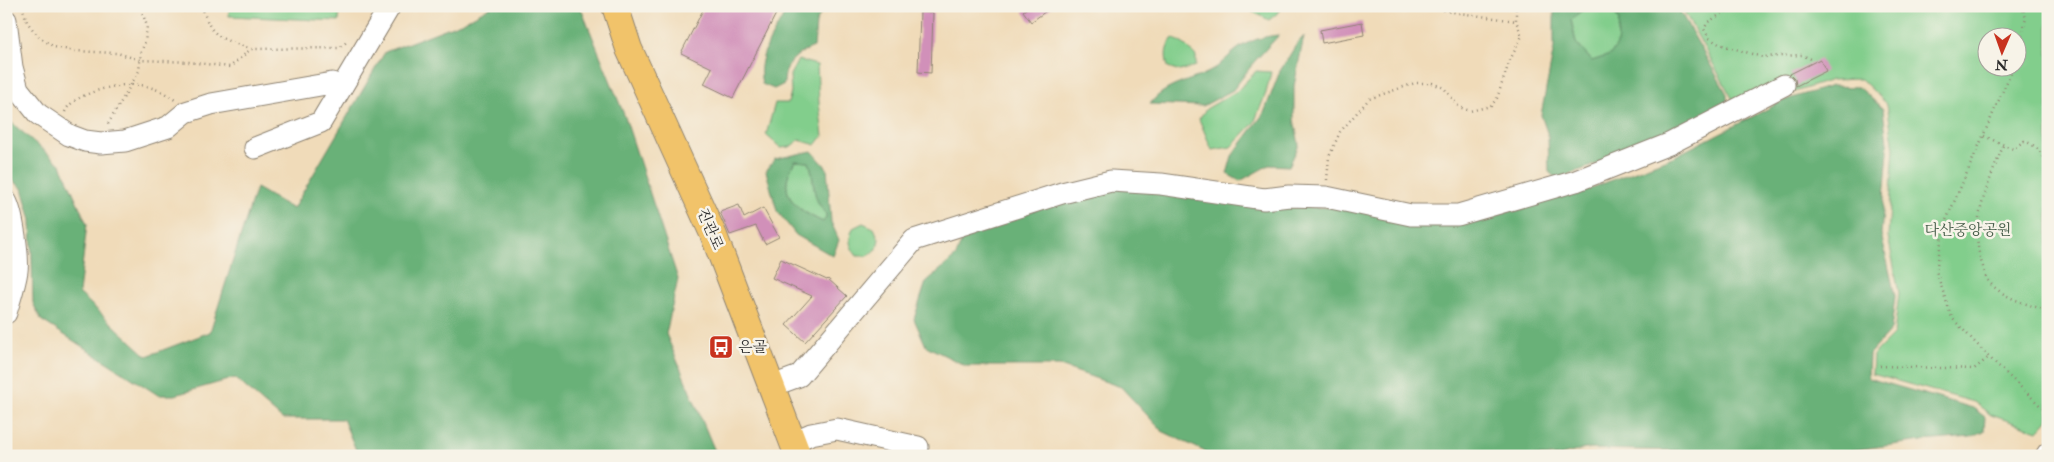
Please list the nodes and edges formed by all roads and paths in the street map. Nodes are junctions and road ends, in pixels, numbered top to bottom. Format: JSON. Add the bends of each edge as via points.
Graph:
{"nodes":[{"id":1,"x":22,"y":6,"type":"edge"},
{"id":2,"x":140,"y":6,"type":"edge"},
{"id":3,"x":202,"y":6,"type":"edge"},
{"id":4,"x":390,"y":6,"type":"edge"},
{"id":5,"x":614,"y":6,"type":"edge"},
{"id":6,"x":1441,"y":6,"type":"edge"},
{"id":7,"x":1516,"y":6,"type":"edge"},
{"id":8,"x":1735,"y":6,"type":"edge"},
{"id":9,"x":2022,"y":6,"type":"edge"},
{"id":10,"x":6,"y":20,"type":"edge"},
{"id":11,"x":1516,"y":21,"type":"junction"},
{"id":12,"x":2024,"y":28,"type":"edge"},
{"id":13,"x":353,"y":37,"type":"dead end"},
{"id":14,"x":251,"y":49,"type":"junction"},
{"id":15,"x":1811,"y":58,"type":"dead end"},
{"id":16,"x":140,"y":60,"type":"junction"},
{"id":17,"x":2009,"y":78,"type":"edge"},
{"id":18,"x":132,"y":84,"type":"junction"},
{"id":19,"x":1784,"y":85,"type":"dead end"},
{"id":20,"x":342,"y":87,"type":"junction"},
{"id":21,"x":186,"y":112,"type":"junction"},
{"id":22,"x":64,"y":117,"type":"dead end"},
{"id":23,"x":105,"y":130,"type":"dead end"},
{"id":24,"x":1983,"y":136,"type":"junction"},
{"id":25,"x":2003,"y":146,"type":"junction"},
{"id":26,"x":255,"y":148,"type":"dead end"},
{"id":27,"x":2048,"y":167,"type":"edge"},
{"id":28,"x":1326,"y":197,"type":"junction"},
{"id":29,"x":6,"y":201,"type":"edge"},
{"id":30,"x":2048,"y":310,"type":"edge"},
{"id":31,"x":6,"y":313,"type":"edge"},
{"id":32,"x":1989,"y":357,"type":"junction"},
{"id":33,"x":1880,"y":366,"type":"dead end"},
{"id":34,"x":772,"y":386,"type":"junction"},
{"id":35,"x":2048,"y":413,"type":"edge"},
{"id":36,"x":918,"y":446,"type":"dead end"},
{"id":37,"x":796,"y":449,"type":"edge"}],
"edges":[{"from":1,"to":16,"type":"path","via":[[26,22],[54,47],[117,53]]},
{"from":2,"to":16,"type":"path","via":[[147,26]]},
{"from":3,"to":14,"type":"path","via":[[207,25],[220,38]]},
{"from":4,"to":20,"type":"street"},
{"from":5,"to":34,"type":"main road","name":"진관로","via":[[629,49],[714,236]]},
{"from":6,"to":11,"type":"path","via":[[1444,11]]},
{"from":7,"to":11,"type":"path"},
{"from":8,"to":15,"type":"path","via":[[1708,22],[1704,29],[1709,38],[1762,57],[1802,55]]},
{"from":9,"to":12,"type":"path","via":[[2026,18]]},
{"from":10,"to":21,"type":"street","via":[[18,89],[38,114],[69,135],[101,143],[125,141],[168,127]]},
{"from":11,"to":28,"type":"path","via":[[1522,36],[1491,106],[1470,111],[1459,107],[1444,88],[1415,83],[1369,99],[1340,132],[1329,157]]},
{"from":13,"to":14,"type":"path","via":[[339,48]]},
{"from":14,"to":16,"type":"path","via":[[230,67]]},
{"from":16,"to":18,"type":"path","via":[[139,71]]},
{"from":17,"to":24,"type":"path"},
{"from":18,"to":21,"type":"path","via":[[160,90]]},
{"from":18,"to":22,"type":"path","via":[[98,89],[76,100],[67,108]]},
{"from":18,"to":23,"type":"path"},
{"from":19,"to":28,"type":"street","via":[[1661,148],[1576,181],[1458,215],[1411,215]]},
{"from":20,"to":21,"type":"street","via":[[332,82],[212,104]]},
{"from":20,"to":26,"type":"street","via":[[321,122]]},
{"from":24,"to":25,"type":"path"},
{"from":24,"to":32,"type":"path","via":[[1944,225],[1936,271],[1952,318]]},
{"from":25,"to":27,"type":"path","via":[[2013,149],[2024,141],[2034,144],[2042,152]]},
{"from":25,"to":30,"type":"path","via":[[1980,210],[1979,256],[1987,279],[2002,292],[2026,305]]},
{"from":28,"to":34,"type":"street","via":[[1264,199],[1160,184],[1111,181],[1062,193],[914,240],[799,376]]},
{"from":29,"to":31,"type":"street","via":[[18,269]]},
{"from":32,"to":33,"type":"path","via":[[1974,369]]},
{"from":32,"to":35,"type":"path"},
{"from":34,"to":37,"type":"main road","name":"진관로"},
{"from":36,"to":37,"type":"street","via":[[837,429],[811,434]]}]}
